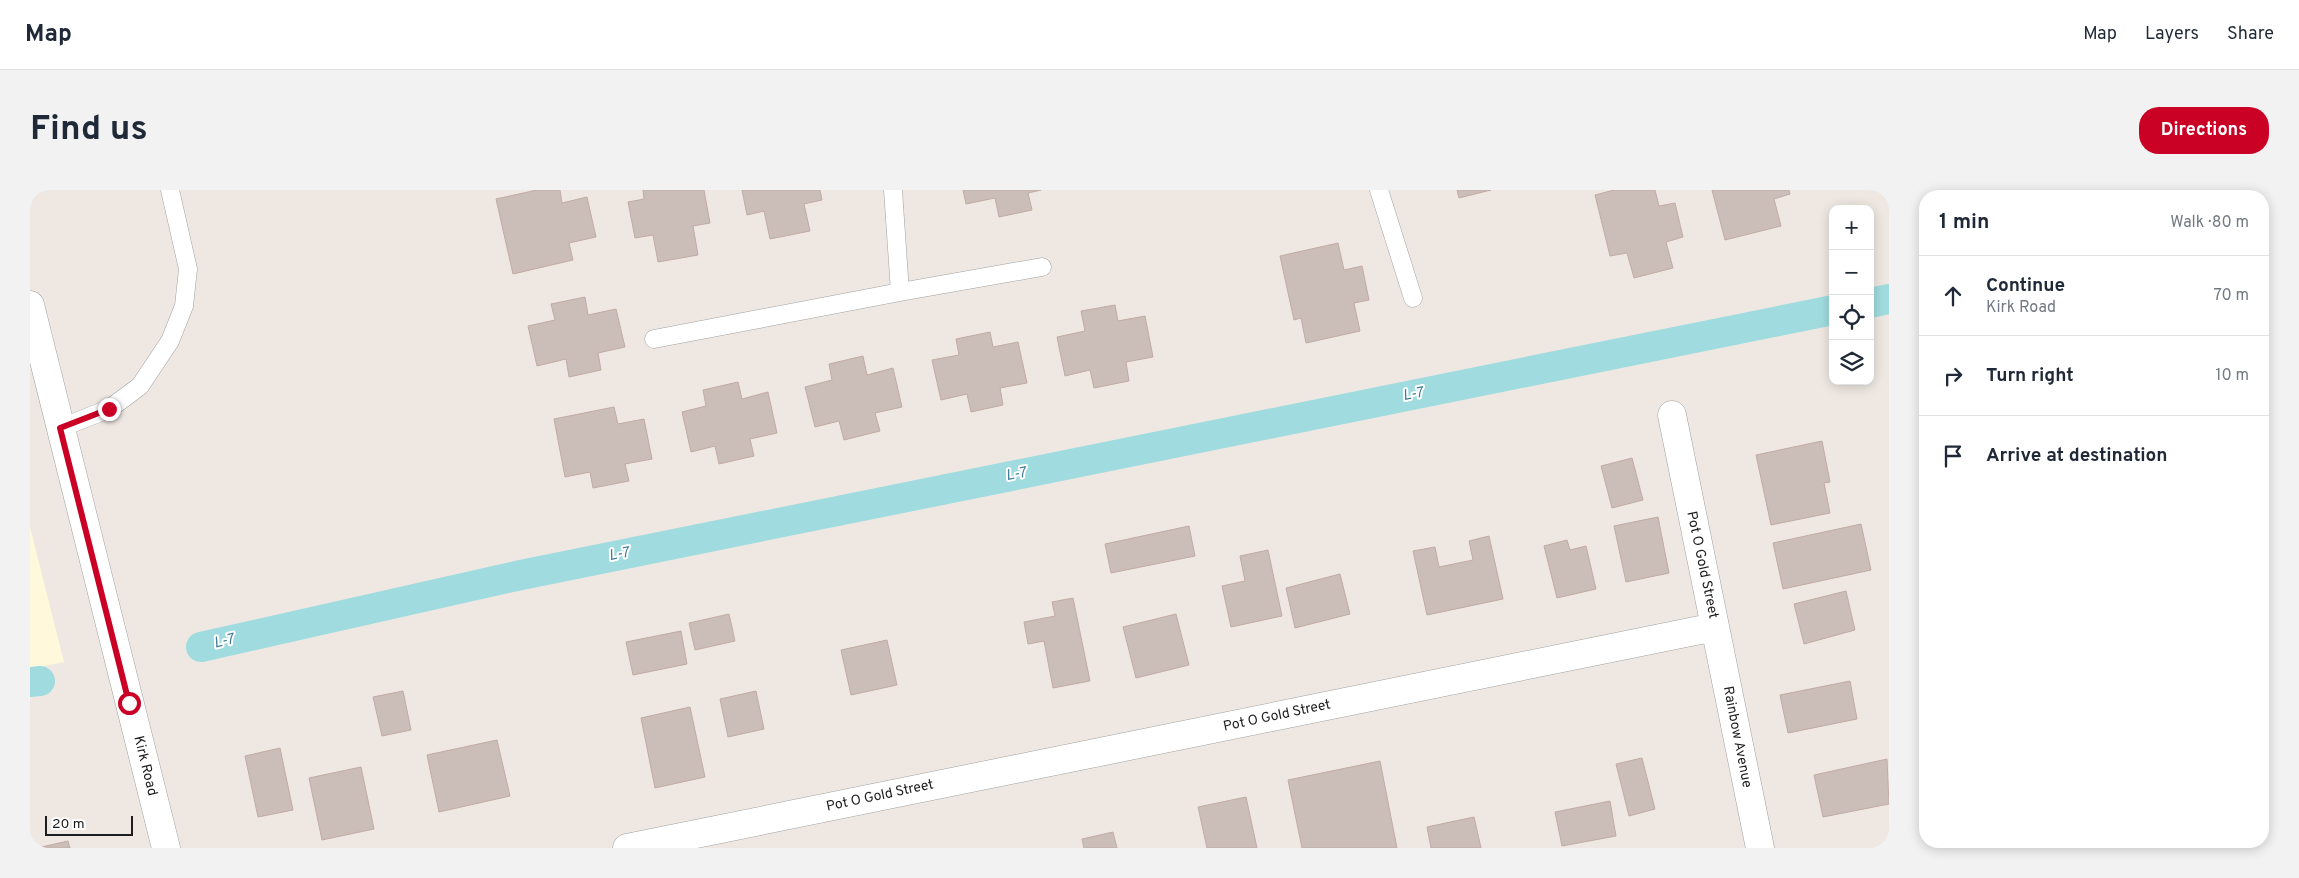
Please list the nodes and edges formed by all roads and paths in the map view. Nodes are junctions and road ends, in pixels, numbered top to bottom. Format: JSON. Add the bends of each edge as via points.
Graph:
{"nodes":[{"id":1,"x":170,"y":190,"type":"edge"},
{"id":2,"x":893,"y":190,"type":"edge"},
{"id":3,"x":1379,"y":190,"type":"edge"},
{"id":4,"x":1042,"y":267,"type":"dead end"},
{"id":5,"x":900,"y":292,"type":"junction"},
{"id":6,"x":1414,"y":298,"type":"dead end"},
{"id":7,"x":30,"y":305,"type":"edge"},
{"id":8,"x":654,"y":340,"type":"dead end"},
{"id":9,"x":1672,"y":415,"type":"dead end"},
{"id":10,"x":60,"y":428,"type":"junction"},
{"id":11,"x":1715,"y":626,"type":"junction"},
{"id":12,"x":166,"y":848,"type":"edge"},
{"id":13,"x":627,"y":848,"type":"edge"},
{"id":14,"x":1760,"y":848,"type":"edge"}],
"edges":[{"from":1,"to":10,"type":"lane","via":[[188,269],[184,306],[170,341],[140,386],[109,409]]},
{"from":2,"to":5,"type":"lane"},
{"from":3,"to":6,"type":"lane"},
{"from":4,"to":5,"type":"lane"},
{"from":5,"to":8,"type":"lane"},
{"from":7,"to":10,"type":"street","name":"Kirk Road"},
{"from":9,"to":11,"type":"street","name":"Pot O Gold Street"},
{"from":10,"to":12,"type":"street","name":"Kirk Road"},
{"from":11,"to":13,"type":"street","name":"Pot O Gold Street"},
{"from":11,"to":14,"type":"street","name":"Rainbow Avenue"}]}
